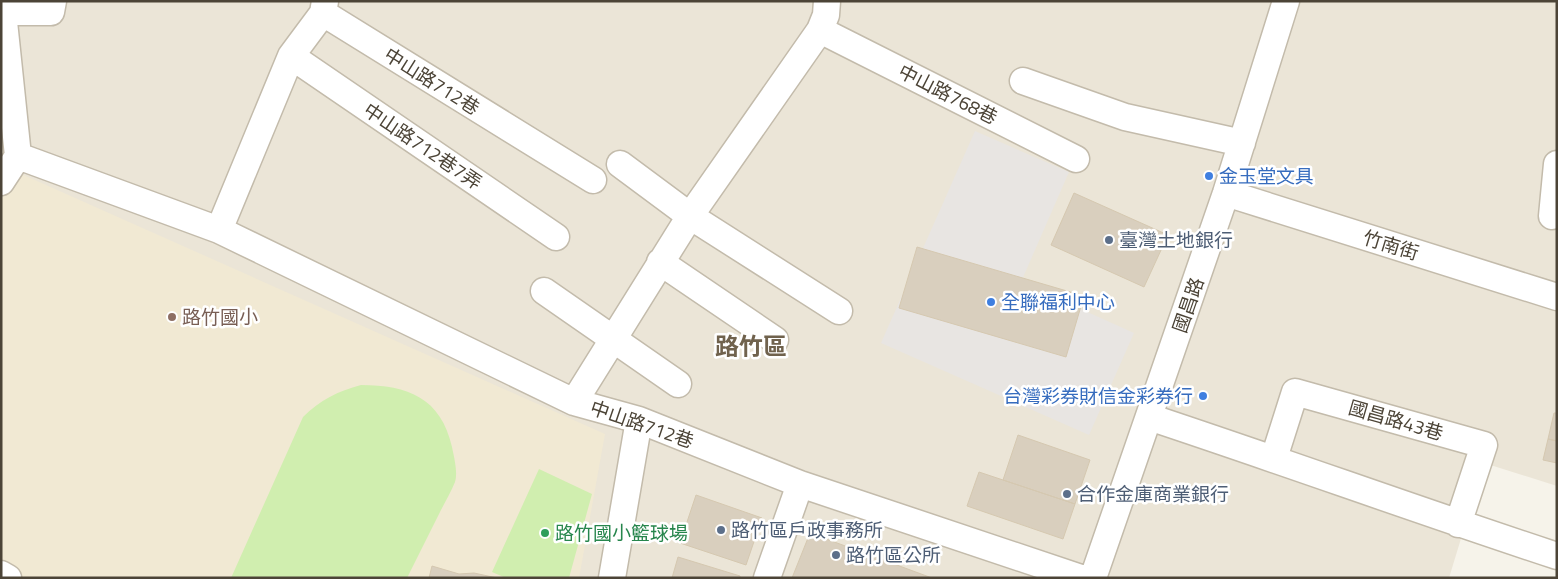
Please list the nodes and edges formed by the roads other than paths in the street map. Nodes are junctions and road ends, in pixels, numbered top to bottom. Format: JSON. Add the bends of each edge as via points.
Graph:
{"nodes":[{"id":1,"x":53,"y":1,"type":"edge"},
{"id":2,"x":828,"y":1,"type":"edge"},
{"id":3,"x":1286,"y":1,"type":"edge"},
{"id":4,"x":324,"y":7,"type":"edge"},
{"id":5,"x":820,"y":30,"type":"junction"},
{"id":6,"x":291,"y":56,"type":"junction"},
{"id":7,"x":1023,"y":81,"type":"dead end"},
{"id":8,"x":1242,"y":143,"type":"junction"},
{"id":9,"x":18,"y":156,"type":"junction"},
{"id":10,"x":1076,"y":159,"type":"dead end"},
{"id":11,"x":620,"y":164,"type":"dead end"},
{"id":12,"x":1557,"y":164,"type":"edge"},
{"id":13,"x":593,"y":180,"type":"dead end"},
{"id":14,"x":1,"y":182,"type":"edge"},
{"id":15,"x":1226,"y":193,"type":"junction"},
{"id":16,"x":690,"y":216,"type":"junction"},
{"id":17,"x":1552,"y":216,"type":"dead end"},
{"id":18,"x":220,"y":230,"type":"junction"},
{"id":19,"x":556,"y":237,"type":"dead end"},
{"id":20,"x":660,"y":262,"type":"junction"},
{"id":21,"x":544,"y":291,"type":"dead end"},
{"id":22,"x":1557,"y":297,"type":"edge"},
{"id":23,"x":838,"y":311,"type":"dead end"},
{"id":24,"x":614,"y":340,"type":"junction"},
{"id":25,"x":775,"y":340,"type":"dead end"},
{"id":26,"x":678,"y":384,"type":"dead end"},
{"id":27,"x":574,"y":402,"type":"junction"},
{"id":28,"x":1149,"y":417,"type":"junction"},
{"id":29,"x":639,"y":420,"type":"junction"},
{"id":30,"x":1274,"y":458,"type":"junction"},
{"id":31,"x":800,"y":484,"type":"junction"},
{"id":32,"x":1458,"y":524,"type":"junction"},
{"id":33,"x":1557,"y":556,"type":"edge"},
{"id":34,"x":1,"y":574,"type":"edge"},
{"id":35,"x":8,"y":578,"type":"edge"},
{"id":36,"x":612,"y":578,"type":"edge"},
{"id":37,"x":767,"y":578,"type":"edge"},
{"id":38,"x":1081,"y":578,"type":"edge"},
{"id":39,"x":1093,"y":578,"type":"edge"}],
"edges":[{"from":1,"to":9,"type":"street","via":[[51,12],[4,12]]},
{"from":2,"to":5,"type":"street"},
{"from":3,"to":8,"type":"street","name":"國昌路"},
{"from":4,"to":6,"type":"street","name":"中山路712巷"},
{"from":4,"to":13,"type":"street","name":"中山路712巷"},
{"from":5,"to":10,"type":"street","name":"中山路768巷"},
{"from":5,"to":16,"type":"street"},
{"from":6,"to":18,"type":"street","name":"中山路712巷"},
{"from":6,"to":19,"type":"street","name":"中山路712巷7弄"},
{"from":7,"to":8,"type":"street","via":[[1125,117]]},
{"from":8,"to":15,"type":"street","name":"國昌路"},
{"from":9,"to":14,"type":"street"},
{"from":9,"to":18,"type":"street","name":"中山路712巷"},
{"from":11,"to":16,"type":"street"},
{"from":12,"to":17,"type":"street"},
{"from":15,"to":22,"type":"street","name":"竹南街"},
{"from":15,"to":28,"type":"street","name":"國昌路"},
{"from":16,"to":20,"type":"street"},
{"from":16,"to":23,"type":"street"},
{"from":18,"to":27,"type":"street","name":"中山路712巷"},
{"from":20,"to":24,"type":"street"},
{"from":20,"to":25,"type":"street"},
{"from":21,"to":24,"type":"street"},
{"from":24,"to":26,"type":"street"},
{"from":24,"to":27,"type":"street"},
{"from":27,"to":29,"type":"street","name":"中山路712巷"},
{"from":28,"to":30,"type":"street"},
{"from":28,"to":39,"type":"street","name":"國昌路"},
{"from":29,"to":31,"type":"street","name":"中山路712巷"},
{"from":29,"to":36,"type":"street"},
{"from":30,"to":32,"type":"street"},
{"from":30,"to":32,"type":"street","name":"國昌路43巷","via":[[1295,392],[1484,445]]},
{"from":31,"to":37,"type":"street"},
{"from":31,"to":38,"type":"street","name":"中山路712巷"},
{"from":32,"to":33,"type":"street"},
{"from":34,"to":35,"type":"street"}]}
